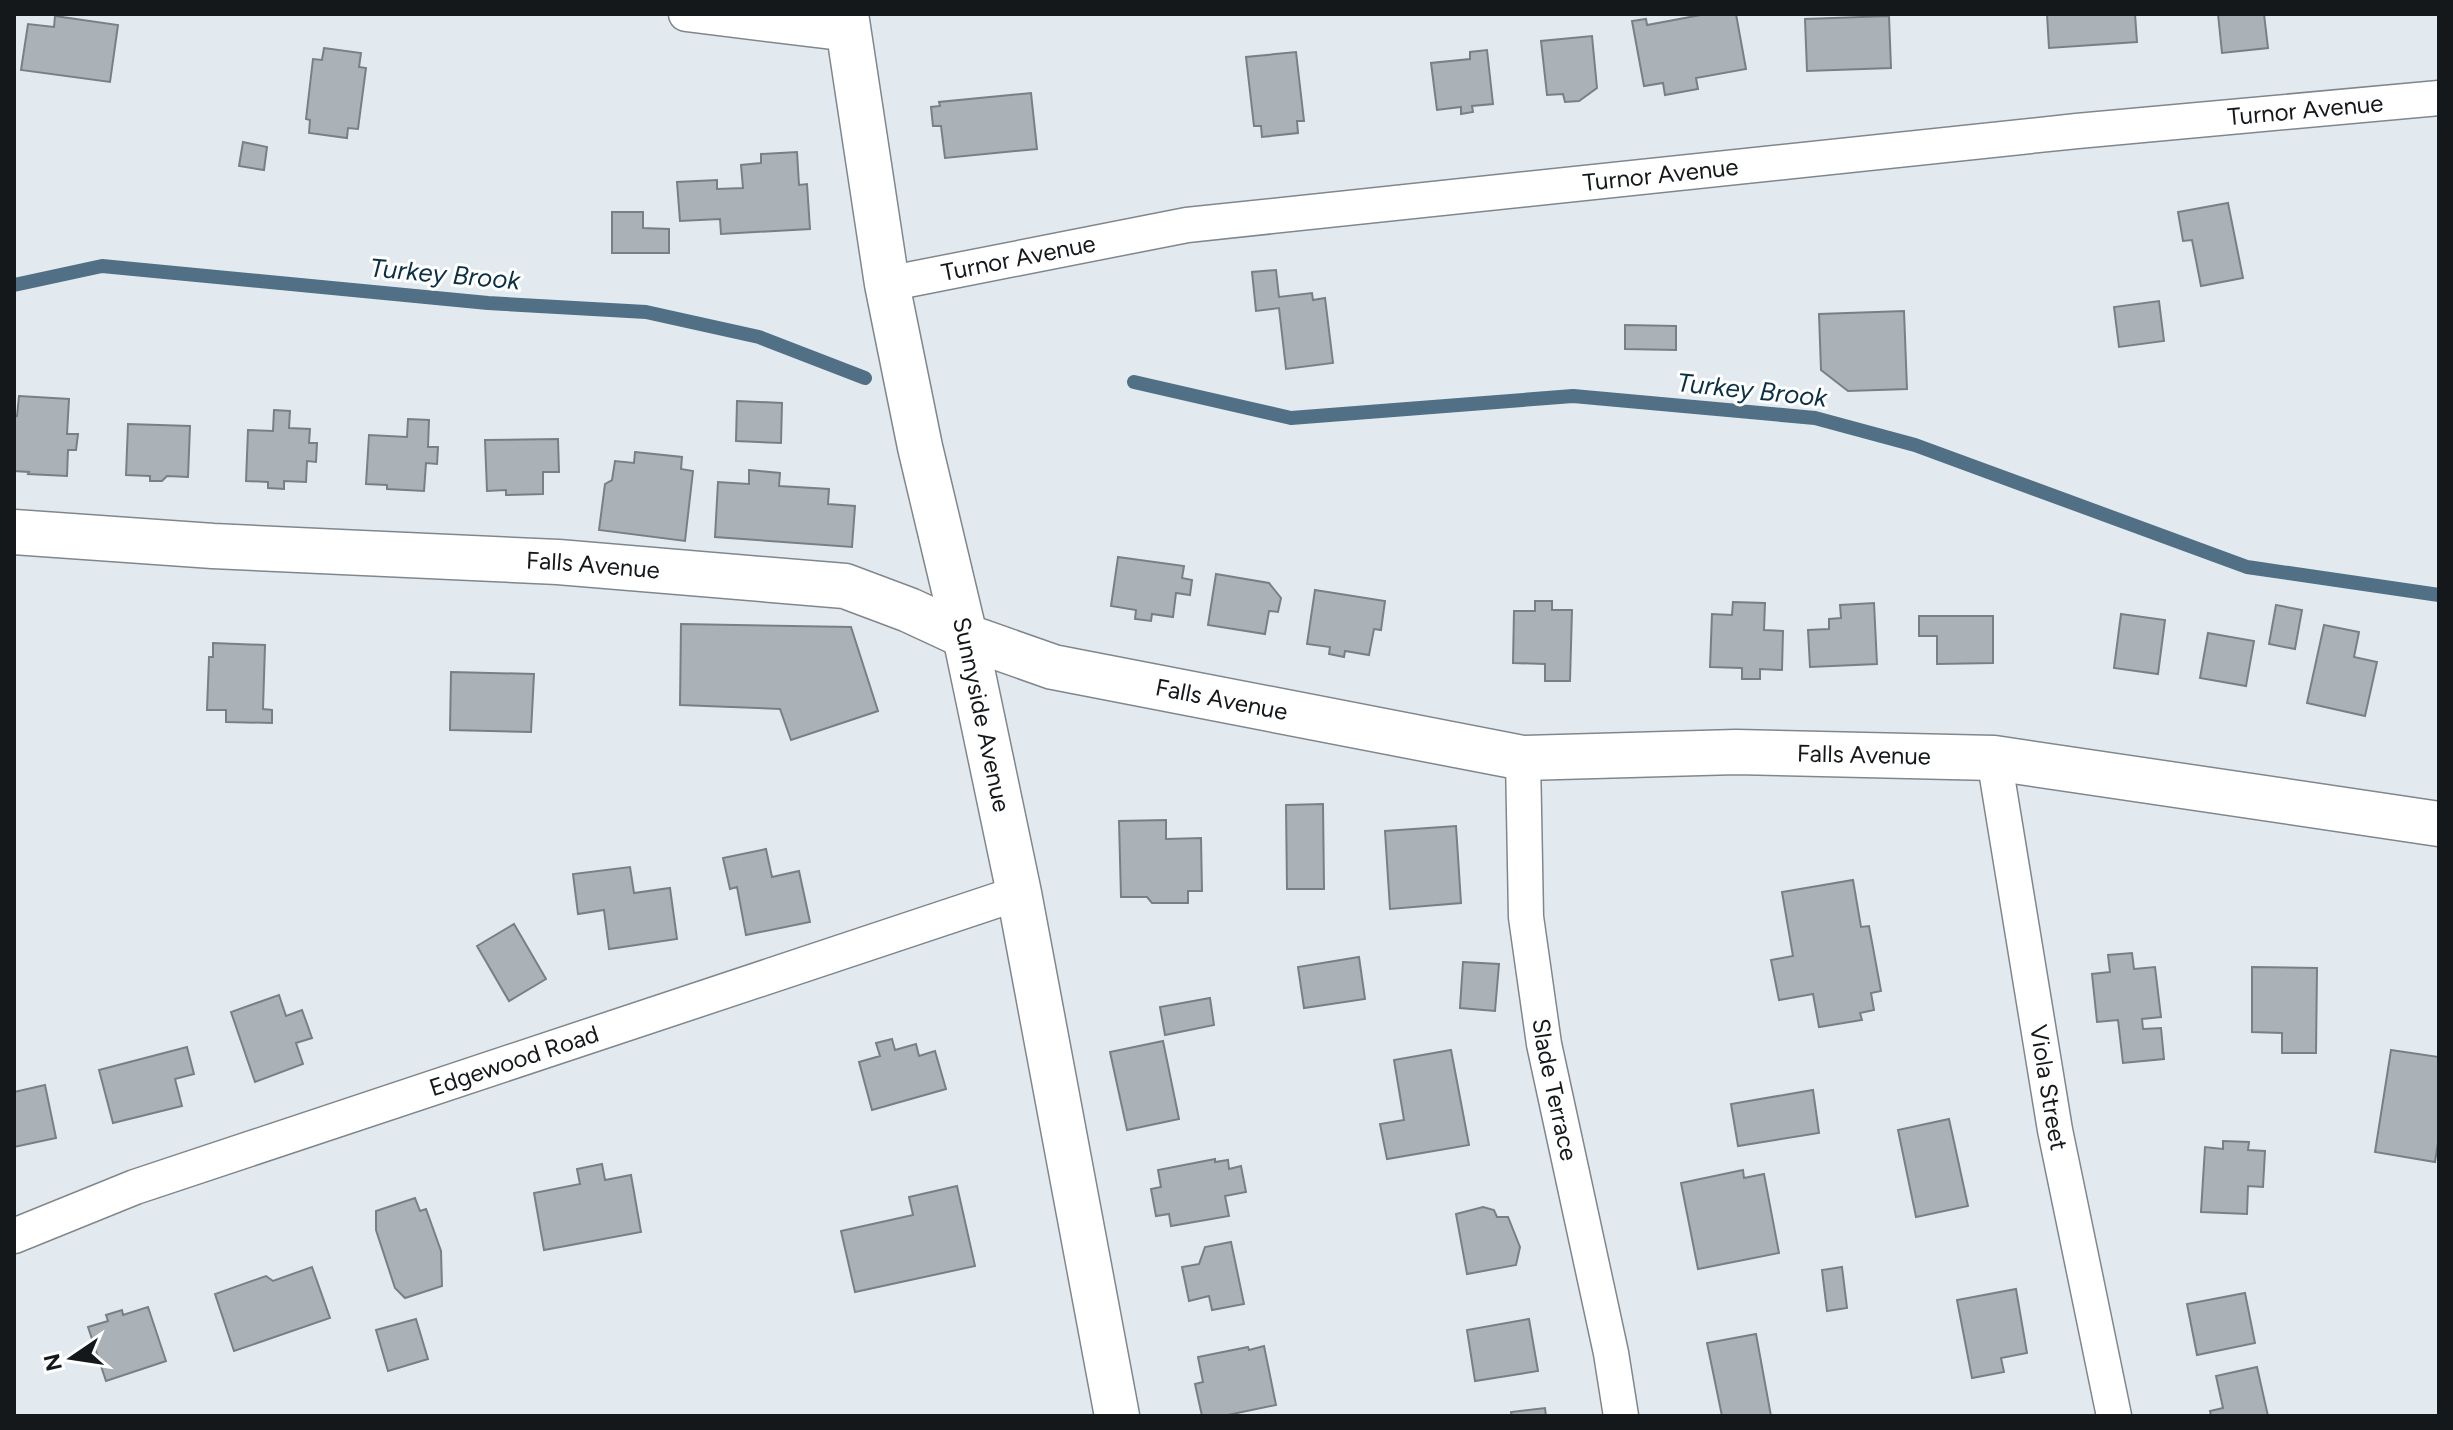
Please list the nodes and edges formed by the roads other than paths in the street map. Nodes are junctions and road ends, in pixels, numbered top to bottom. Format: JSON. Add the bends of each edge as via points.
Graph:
{"nodes":[{"id":1,"x":686,"y":14,"type":"edge"},
{"id":2,"x":847,"y":24,"type":"edge"},
{"id":3,"x":2439,"y":98,"type":"edge"},
{"id":4,"x":887,"y":284,"type":"junction"},
{"id":5,"x":14,"y":532,"type":"edge"},
{"id":6,"x":965,"y":636,"type":"junction"},
{"id":7,"x":1523,"y":758,"type":"junction"},
{"id":8,"x":1994,"y":758,"type":"junction"},
{"id":9,"x":2439,"y":824,"type":"edge"},
{"id":10,"x":1019,"y":893,"type":"junction"},
{"id":11,"x":14,"y":1236,"type":"edge"},
{"id":12,"x":1117,"y":1416,"type":"edge"},
{"id":13,"x":1621,"y":1416,"type":"edge"},
{"id":14,"x":2114,"y":1416,"type":"edge"}],
"edges":[{"from":1,"to":2,"type":"street"},
{"from":2,"to":4,"type":"main road","name":"Sunnyside Avenue"},
{"from":3,"to":4,"type":"street","name":"Turnor Avenue","via":[[1187,225]]},
{"from":4,"to":6,"type":"main road","name":"Sunnyside Avenue"},
{"from":5,"to":6,"type":"main road","name":"Falls Avenue","via":[[558,562],[845,586]]},
{"from":6,"to":7,"type":"main road","name":"Falls Avenue","via":[[1053,667]]},
{"from":6,"to":10,"type":"main road","name":"Sunnyside Avenue"},
{"from":7,"to":8,"type":"main road","name":"Falls Avenue","via":[[1736,752]]},
{"from":7,"to":13,"type":"street","name":"Slade Terrace","via":[[1526,917],[1544,1044]]},
{"from":8,"to":9,"type":"main road","name":"Falls Avenue"},
{"from":8,"to":14,"type":"street","name":"Viola Street","via":[[2055,1130]]},
{"from":10,"to":11,"type":"street","name":"Edgewood Road","via":[[135,1187]]},
{"from":10,"to":12,"type":"main road","name":"Sunnyside Avenue"}]}
